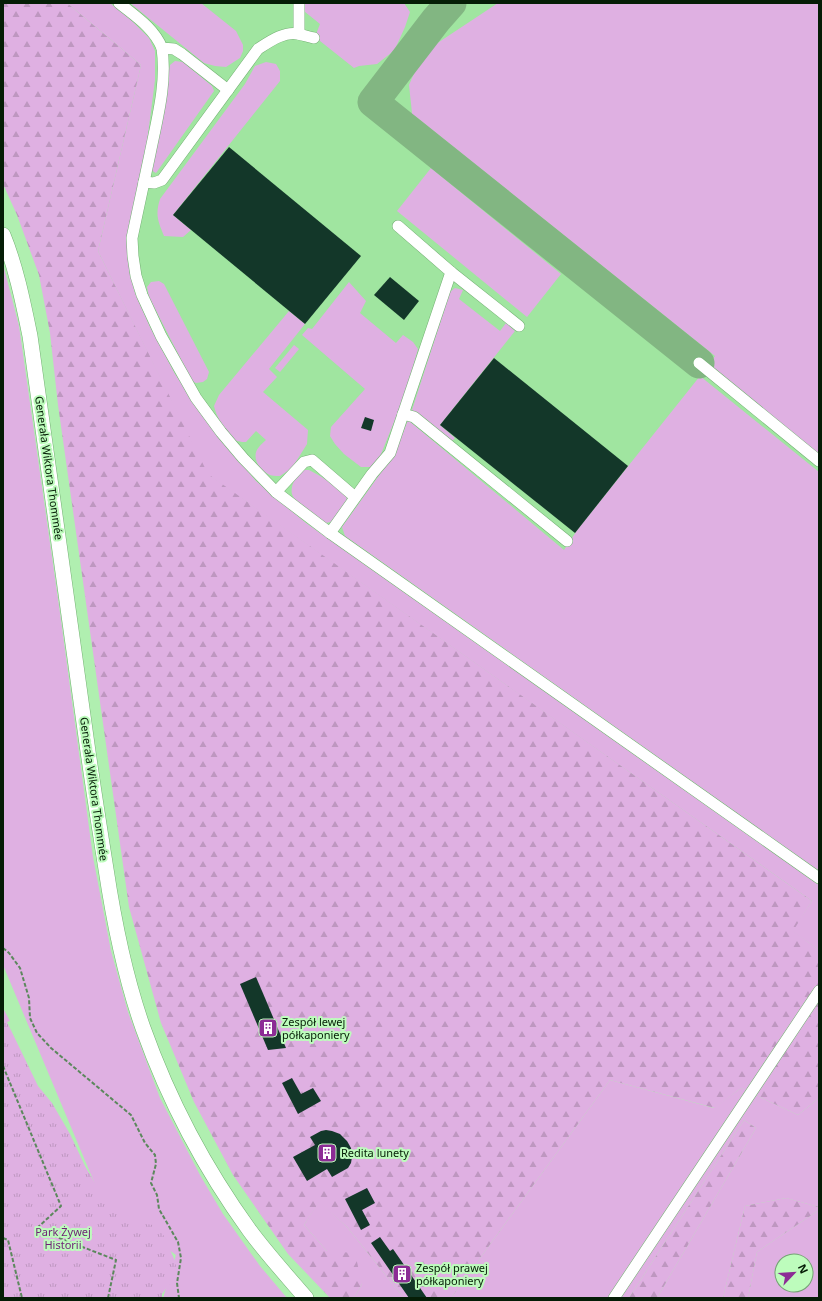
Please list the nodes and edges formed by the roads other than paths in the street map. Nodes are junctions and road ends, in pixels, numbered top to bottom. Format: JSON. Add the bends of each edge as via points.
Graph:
{"nodes":[{"id":1,"x":119,"y":3,"type":"edge"},
{"id":2,"x":299,"y":3,"type":"edge"},
{"id":3,"x":299,"y":34,"type":"junction"},
{"id":4,"x":314,"y":38,"type":"dead end"},
{"id":5,"x":162,"y":48,"type":"junction"},
{"id":6,"x":228,"y":90,"type":"junction"},
{"id":7,"x":144,"y":182,"type":"junction"},
{"id":8,"x":398,"y":226,"type":"dead end"},
{"id":9,"x":3,"y":235,"type":"edge"},
{"id":10,"x":451,"y":272,"type":"junction"},
{"id":11,"x":519,"y":326,"type":"dead end"},
{"id":12,"x":699,"y":363,"type":"dead end"},
{"id":13,"x":403,"y":414,"type":"junction"},
{"id":14,"x":819,"y":460,"type":"edge"},
{"id":15,"x":276,"y":492,"type":"junction"},
{"id":16,"x":355,"y":497,"type":"junction"},
{"id":17,"x":330,"y":533,"type":"junction"},
{"id":18,"x":567,"y":541,"type":"dead end"},
{"id":19,"x":819,"y":878,"type":"edge"},
{"id":20,"x":819,"y":992,"type":"edge"},
{"id":21,"x":306,"y":1298,"type":"edge"},
{"id":22,"x":614,"y":1298,"type":"edge"}],
"edges":[{"from":1,"to":5,"type":"lane","via":[[147,25]]},
{"from":2,"to":3,"type":"lane"},
{"from":3,"to":4,"type":"lane"},
{"from":3,"to":6,"type":"lane","via":[[293,33],[276,38],[258,49]]},
{"from":5,"to":6,"type":"lane","via":[[174,49],[182,54]]},
{"from":5,"to":7,"type":"lane","via":[[163,86]]},
{"from":6,"to":7,"type":"lane","via":[[162,180],[154,183]]},
{"from":7,"to":15,"type":"lane","via":[[132,238],[136,276],[142,295],[161,336],[196,398],[243,458]]},
{"from":8,"to":10,"type":"lane"},
{"from":9,"to":21,"type":"main road","name":"Generała Wiktora Thommée","via":[[24,303],[30,336],[112,908],[133,996],[168,1092],[207,1167],[252,1233]]},
{"from":10,"to":11,"type":"lane"},
{"from":10,"to":13,"type":"lane"},
{"from":12,"to":14,"type":"lane"},
{"from":13,"to":16,"type":"lane","via":[[390,453]]},
{"from":13,"to":18,"type":"lane","via":[[414,418]]},
{"from":15,"to":16,"type":"lane","via":[[304,462],[312,460]]},
{"from":15,"to":17,"type":"lane"},
{"from":16,"to":17,"type":"lane"},
{"from":17,"to":19,"type":"lane"},
{"from":20,"to":22,"type":"lane"}]}
